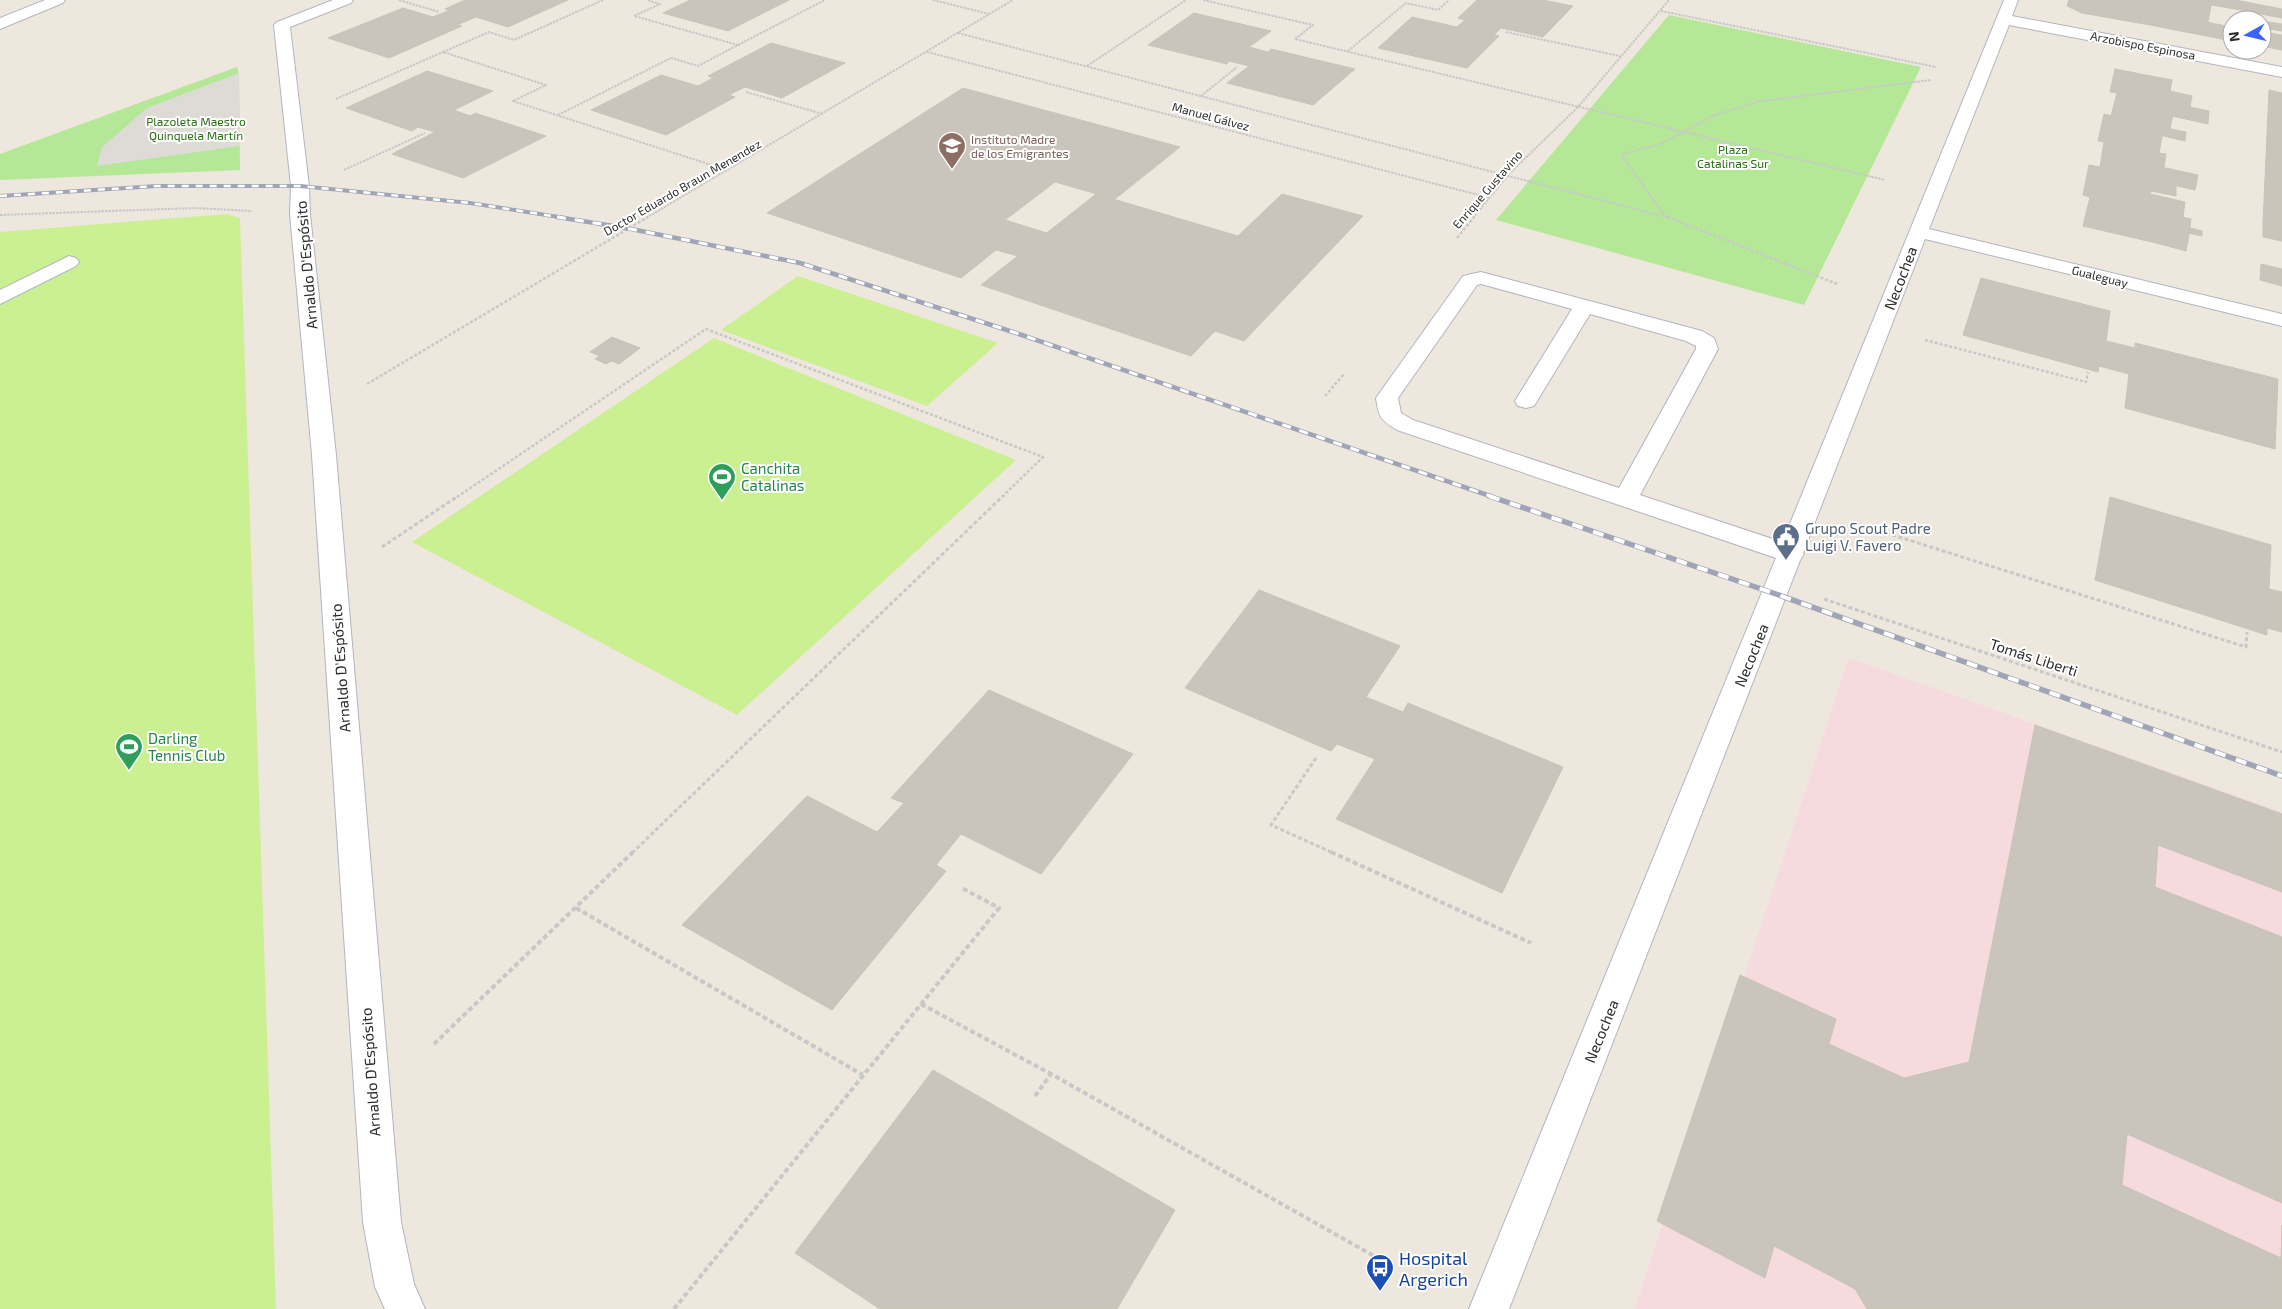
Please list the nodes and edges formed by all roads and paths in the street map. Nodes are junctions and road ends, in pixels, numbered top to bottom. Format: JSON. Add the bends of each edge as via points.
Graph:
{"nodes":[{"id":1,"x":58,"y":0,"type":"edge"},
{"id":2,"x":346,"y":0,"type":"edge"},
{"id":3,"x":399,"y":0,"type":"edge"},
{"id":4,"x":604,"y":0,"type":"edge"},
{"id":5,"x":647,"y":0,"type":"edge"},
{"id":6,"x":825,"y":0,"type":"edge"},
{"id":7,"x":933,"y":0,"type":"edge"},
{"id":8,"x":1012,"y":0,"type":"edge"},
{"id":9,"x":1186,"y":0,"type":"edge"},
{"id":10,"x":1204,"y":0,"type":"edge"},
{"id":11,"x":1449,"y":0,"type":"edge"},
{"id":12,"x":1669,"y":0,"type":"edge"},
{"id":13,"x":2007,"y":10,"type":"edge"},
{"id":14,"x":1660,"y":11,"type":"junction"},
{"id":15,"x":439,"y":12,"type":"dead end"},
{"id":16,"x":990,"y":14,"type":"junction"},
{"id":17,"x":0,"y":24,"type":"edge"},
{"id":18,"x":1506,"y":32,"type":"dead end"},
{"id":19,"x":958,"y":33,"type":"junction"},
{"id":20,"x":738,"y":45,"type":"junction"},
{"id":21,"x":442,"y":52,"type":"junction"},
{"id":22,"x":927,"y":52,"type":"junction"},
{"id":23,"x":1348,"y":52,"type":"junction"},
{"id":24,"x":1620,"y":56,"type":"junction"},
{"id":25,"x":1086,"y":66,"type":"junction"},
{"id":26,"x":1237,"y":67,"type":"dead end"},
{"id":27,"x":1938,"y":67,"type":"dead end"},
{"id":28,"x":2282,"y":72,"type":"edge"},
{"id":29,"x":1932,"y":80,"type":"dead end"},
{"id":30,"x":746,"y":92,"type":"dead end"},
{"id":31,"x":1201,"y":96,"type":"junction"},
{"id":32,"x":332,"y":101,"type":"dead end"},
{"id":33,"x":1578,"y":107,"type":"junction"},
{"id":34,"x":824,"y":114,"type":"junction"},
{"id":35,"x":557,"y":115,"type":"junction"},
{"id":36,"x":1681,"y":133,"type":"junction"},
{"id":37,"x":426,"y":134,"type":"dead end"},
{"id":38,"x":340,"y":170,"type":"dead end"},
{"id":39,"x":728,"y":170,"type":"junction"},
{"id":40,"x":1508,"y":175,"type":"junction"},
{"id":41,"x":1885,"y":180,"type":"dead end"},
{"id":42,"x":1490,"y":198,"type":"junction"},
{"id":43,"x":300,"y":214,"type":"junction"},
{"id":44,"x":0,"y":215,"type":"edge"},
{"id":45,"x":1666,"y":217,"type":"junction"},
{"id":46,"x":1918,"y":232,"type":"junction"},
{"id":47,"x":1452,"y":244,"type":"dead end"},
{"id":48,"x":69,"y":262,"type":"dead end"},
{"id":49,"x":1837,"y":284,"type":"dead end"},
{"id":50,"x":0,"y":298,"type":"edge"},
{"id":51,"x":1585,"y":306,"type":"junction"},
{"id":52,"x":2282,"y":320,"type":"edge"},
{"id":53,"x":1881,"y":328,"type":"junction"},
{"id":54,"x":2088,"y":372,"type":"dead end"},
{"id":55,"x":1344,"y":374,"type":"dead end"},
{"id":56,"x":360,"y":388,"type":"dead end"},
{"id":57,"x":1325,"y":396,"type":"dead end"},
{"id":58,"x":1526,"y":401,"type":"dead end"},
{"id":59,"x":1626,"y":498,"type":"junction"},
{"id":60,"x":1809,"y":509,"type":"junction"},
{"id":61,"x":376,"y":551,"type":"dead end"},
{"id":62,"x":1785,"y":569,"type":"junction"},
{"id":63,"x":2247,"y":632,"type":"dead end"},
{"id":64,"x":2282,"y":752,"type":"edge"},
{"id":65,"x":1316,"y":758,"type":"dead end"},
{"id":66,"x":962,"y":888,"type":"dead end"},
{"id":67,"x":576,"y":908,"type":"junction"},
{"id":68,"x":1531,"y":943,"type":"dead end"},
{"id":69,"x":921,"y":1004,"type":"junction"},
{"id":70,"x":434,"y":1044,"type":"dead end"},
{"id":71,"x":1051,"y":1074,"type":"junction"},
{"id":72,"x":863,"y":1075,"type":"junction"},
{"id":73,"x":1035,"y":1096,"type":"dead end"},
{"id":74,"x":1383,"y":1261,"type":"dead end"},
{"id":75,"x":405,"y":1309,"type":"edge"},
{"id":76,"x":674,"y":1309,"type":"edge"},
{"id":77,"x":1490,"y":1309,"type":"edge"}],
"edges":[{"from":1,"to":17,"type":"street"},
{"from":2,"to":43,"type":"street","name":"Arnaldo D'Espósito","via":[[282,25],[300,186]]},
{"from":3,"to":15,"type":"path"},
{"from":4,"to":21,"type":"path","via":[[514,40],[489,32]]},
{"from":5,"to":20,"type":"path","via":[[660,4],[634,16]]},
{"from":6,"to":20,"type":"path"},
{"from":7,"to":16,"type":"path"},
{"from":8,"to":16,"type":"path","name":"Doctor Eduardo Braun Menendez"},
{"from":9,"to":25,"type":"path"},
{"from":10,"to":23,"type":"path","via":[[1313,25],[1295,39]]},
{"from":11,"to":23,"type":"path","via":[[1438,10],[1406,3]]},
{"from":12,"to":14,"type":"path","name":"Enrique Gustavino"},
{"from":13,"to":28,"type":"street","name":"Arzobispo Espinosa"},
{"from":13,"to":46,"type":"street","name":"Necochea"},
{"from":14,"to":24,"type":"path","name":"Enrique Gustavino"},
{"from":14,"to":27,"type":"path"},
{"from":16,"to":19,"type":"path","name":"Doctor Eduardo Braun Menendez"},
{"from":18,"to":24,"type":"path"},
{"from":19,"to":22,"type":"path","name":"Doctor Eduardo Braun Menendez"},
{"from":19,"to":25,"type":"path"},
{"from":20,"to":35,"type":"path","via":[[698,66],[671,58]]},
{"from":21,"to":32,"type":"path"},
{"from":21,"to":35,"type":"path","via":[[546,85],[514,101]]},
{"from":22,"to":34,"type":"path","name":"Doctor Eduardo Braun Menendez"},
{"from":22,"to":42,"type":"path","name":"Manuel Gálvez"},
{"from":23,"to":33,"type":"path"},
{"from":24,"to":33,"type":"path","name":"Enrique Gustavino"},
{"from":25,"to":31,"type":"path"},
{"from":26,"to":31,"type":"path"},
{"from":29,"to":36,"type":"path","via":[[1761,101],[1715,115]]},
{"from":30,"to":34,"type":"path"},
{"from":31,"to":40,"type":"path"},
{"from":33,"to":36,"type":"path"},
{"from":33,"to":40,"type":"path","name":"Enrique Gustavino"},
{"from":34,"to":39,"type":"path","name":"Doctor Eduardo Braun Menendez"},
{"from":35,"to":39,"type":"path"},
{"from":36,"to":41,"type":"path"},
{"from":36,"to":45,"type":"path","via":[[1663,143],[1621,155]]},
{"from":37,"to":38,"type":"path","via":[[349,169]]},
{"from":39,"to":56,"type":"path","name":"Doctor Eduardo Braun Menendez"},
{"from":40,"to":42,"type":"path","name":"Enrique Gustavino"},
{"from":40,"to":45,"type":"path"},
{"from":42,"to":47,"type":"path","name":"Enrique Gustavino"},
{"from":43,"to":44,"type":"path","via":[[196,208]]},
{"from":43,"to":75,"type":"street","name":"Arnaldo D'Espósito","via":[[324,454],[382,1222],[395,1287]]},
{"from":45,"to":49,"type":"path"},
{"from":46,"to":52,"type":"street","name":"Gualeguay"},
{"from":46,"to":53,"type":"street","name":"Necochea"},
{"from":48,"to":50,"type":"street"},
{"from":51,"to":58,"type":"street"},
{"from":51,"to":59,"type":"street","via":[[1694,336],[1706,343],[1707,349]]},
{"from":51,"to":59,"type":"street","via":[[1481,278],[1470,280],[1388,398],[1390,416],[1405,424]]},
{"from":53,"to":54,"type":"path","via":[[2086,382]]},
{"from":53,"to":60,"type":"street","name":"Necochea"},
{"from":55,"to":57,"type":"path"},
{"from":59,"to":62,"type":"street"},
{"from":60,"to":62,"type":"street","name":"Necochea"},
{"from":60,"to":63,"type":"path","via":[[2246,647]]},
{"from":61,"to":67,"type":"path","via":[[706,329],[1043,457]]},
{"from":62,"to":64,"type":"path","name":"Tomás Liberti"},
{"from":62,"to":77,"type":"street","name":"Necochea"},
{"from":65,"to":68,"type":"path","via":[[1271,825]]},
{"from":66,"to":69,"type":"path","via":[[999,908]]},
{"from":67,"to":70,"type":"path"},
{"from":67,"to":72,"type":"path"},
{"from":69,"to":71,"type":"path"},
{"from":69,"to":72,"type":"path"},
{"from":71,"to":73,"type":"path"},
{"from":71,"to":74,"type":"path"},
{"from":72,"to":76,"type":"path"}]}
